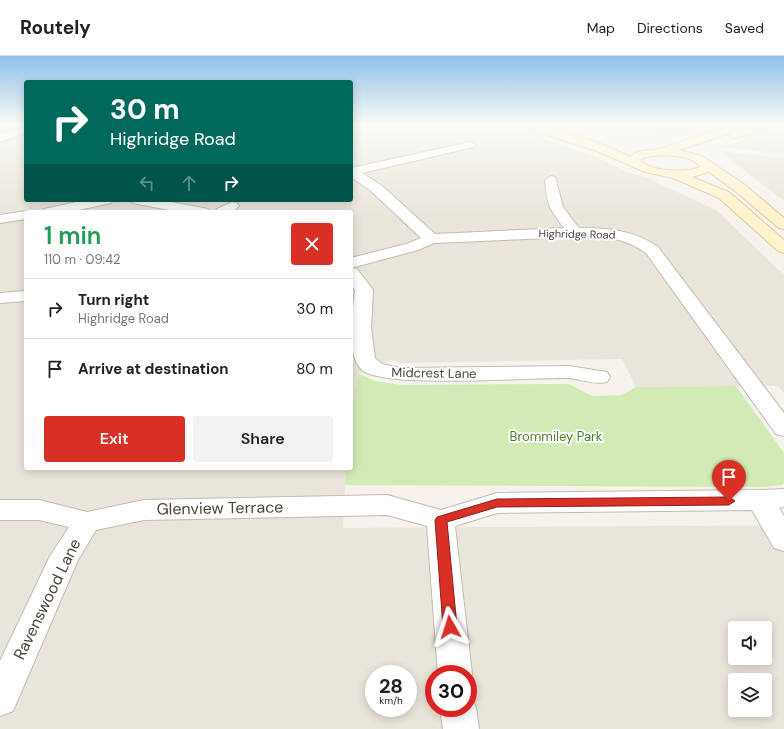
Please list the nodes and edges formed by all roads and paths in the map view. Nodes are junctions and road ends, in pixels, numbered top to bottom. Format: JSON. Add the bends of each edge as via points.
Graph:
{"nodes":[{"id":1,"x":424,"y":155,"type":"edge"},
{"id":2,"x":616,"y":155,"type":"edge"},
{"id":3,"x":639,"y":155,"type":"edge"},
{"id":4,"x":682,"y":155,"type":"edge"},
{"id":5,"x":700,"y":155,"type":"edge"},
{"id":6,"x":702,"y":162,"type":"junction"},
{"id":7,"x":636,"y":163,"type":"junction"},
{"id":8,"x":353,"y":172,"type":"edge"},
{"id":9,"x":353,"y":173,"type":"edge"},
{"id":10,"x":672,"y":174,"type":"junction"},
{"id":11,"x":551,"y":180,"type":"dead end"},
{"id":12,"x":96,"y":202,"type":"edge"},
{"id":13,"x":149,"y":202,"type":"edge"},
{"id":14,"x":58,"y":210,"type":"edge"},
{"id":15,"x":191,"y":210,"type":"edge"},
{"id":16,"x":24,"y":215,"type":"edge"},
{"id":17,"x":0,"y":219,"type":"edge"},
{"id":18,"x":784,"y":225,"type":"edge"},
{"id":19,"x":575,"y":232,"type":"junction"},
{"id":20,"x":431,"y":239,"type":"junction"},
{"id":21,"x":784,"y":248,"type":"edge"},
{"id":22,"x":353,"y":262,"type":"edge"},
{"id":23,"x":353,"y":276,"type":"edge"},
{"id":24,"x":24,"y":296,"type":"edge"},
{"id":25,"x":0,"y":298,"type":"edge"},
{"id":26,"x":599,"y":377,"type":"dead end"},
{"id":27,"x":784,"y":429,"type":"edge"},
{"id":28,"x":772,"y":499,"type":"edge"},
{"id":29,"x":0,"y":510,"type":"edge"},
{"id":30,"x":441,"y":520,"type":"junction"},
{"id":31,"x":87,"y":522,"type":"junction"},
{"id":32,"x":784,"y":540,"type":"edge"},
{"id":33,"x":454,"y":665,"type":"edge"},
{"id":34,"x":0,"y":699,"type":"edge"},
{"id":35,"x":459,"y":717,"type":"edge"},
{"id":36,"x":460,"y":729,"type":"edge"}],
"edges":[{"from":1,"to":8,"type":"street"},
{"from":2,"to":7,"type":"main road"},
{"from":3,"to":7,"type":"main road","via":[[634,160]]},
{"from":4,"to":6,"type":"main road"},
{"from":5,"to":6,"type":"main road"},
{"from":6,"to":10,"type":"main road","via":[[706,169],[699,172]]},
{"from":6,"to":18,"type":"main road","via":[[740,188]]},
{"from":7,"to":10,"type":"main road","via":[[652,171]]},
{"from":9,"to":20,"type":"street","via":[[376,188]]},
{"from":10,"to":21,"type":"main road","via":[[724,195]]},
{"from":11,"to":19,"type":"street","via":[[556,208]]},
{"from":12,"to":14,"type":"street"},
{"from":13,"to":15,"type":"street"},
{"from":16,"to":17,"type":"street"},
{"from":19,"to":20,"type":"street","name":"Highridge Road"},
{"from":19,"to":27,"type":"street","name":"Highridge Road","via":[[622,235],[641,242],[652,250]]},
{"from":20,"to":22,"type":"street","name":"Highridge Road","via":[[412,247]]},
{"from":23,"to":26,"type":"street","name":"Midcrest Lane","via":[[364,290],[362,351],[368,364],[382,371],[400,374],[569,372]]},
{"from":24,"to":25,"type":"street"},
{"from":28,"to":30,"type":"street","via":[[497,503]]},
{"from":28,"to":32,"type":"street"},
{"from":29,"to":31,"type":"street","name":"Glenview Terrace","via":[[39,510]]},
{"from":30,"to":31,"type":"street","name":"Glenview Terrace","via":[[387,505],[144,510]]},
{"from":30,"to":33,"type":"street"},
{"from":31,"to":34,"type":"street","name":"Ravenswood Lane","via":[[65,556]]},
{"from":35,"to":36,"type":"street"}]}
